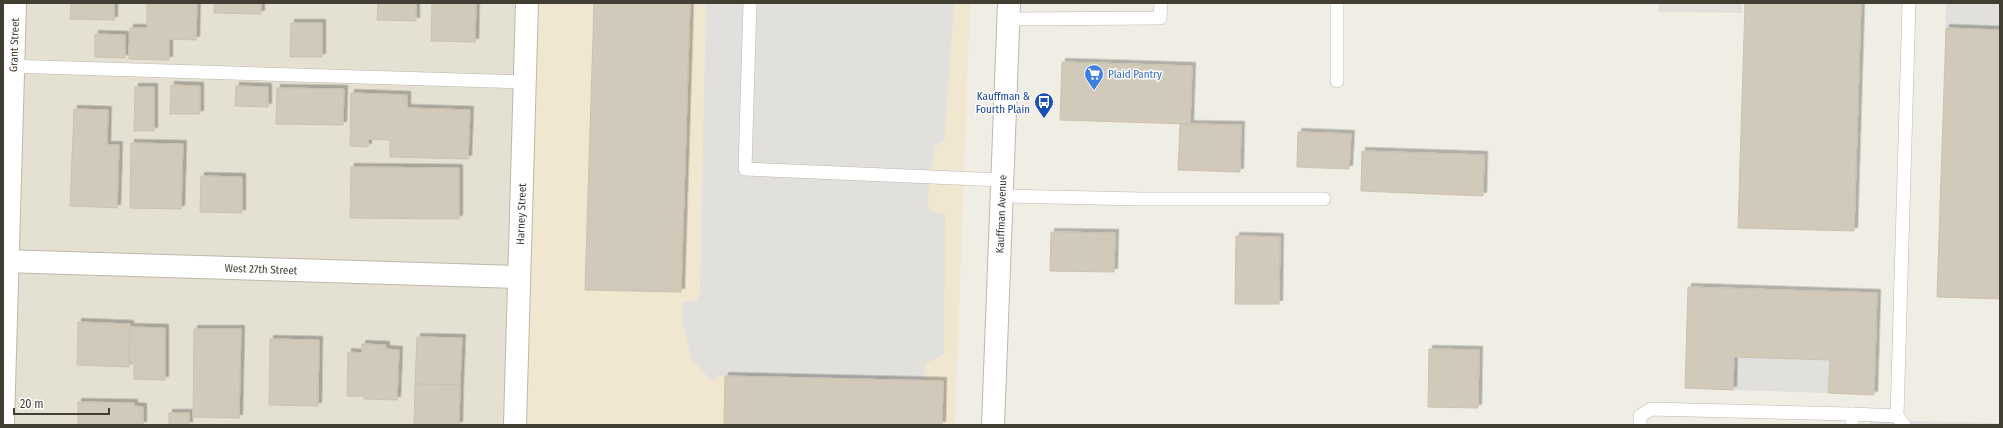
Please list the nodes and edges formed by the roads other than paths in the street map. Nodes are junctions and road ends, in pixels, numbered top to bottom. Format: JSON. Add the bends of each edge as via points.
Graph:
{"nodes":[{"id":1,"x":15,"y":3,"type":"edge"},
{"id":2,"x":527,"y":3,"type":"edge"},
{"id":3,"x":750,"y":3,"type":"edge"},
{"id":4,"x":1161,"y":3,"type":"edge"},
{"id":5,"x":1336,"y":3,"type":"edge"},
{"id":6,"x":1908,"y":3,"type":"edge"},
{"id":7,"x":1009,"y":11,"type":"edge"},
{"id":8,"x":8,"y":67,"type":"edge"},
{"id":9,"x":1337,"y":81,"type":"dead end"},
{"id":10,"x":525,"y":82,"type":"junction"},
{"id":11,"x":1002,"y":188,"type":"junction"},
{"id":12,"x":1324,"y":200,"type":"dead end"},
{"id":13,"x":5,"y":261,"type":"edge"},
{"id":14,"x":519,"y":278,"type":"junction"},
{"id":15,"x":1852,"y":419,"type":"edge"},
{"id":16,"x":1901,"y":420,"type":"edge"},
{"id":17,"x":3,"y":422,"type":"edge"},
{"id":18,"x":515,"y":425,"type":"edge"},
{"id":19,"x":993,"y":425,"type":"edge"},
{"id":20,"x":1640,"y":425,"type":"edge"}],
"edges":[{"from":1,"to":8,"type":"street","name":"Grant Street"},
{"from":2,"to":10,"type":"street","name":"Harney Street"},
{"from":3,"to":11,"type":"lane","via":[[745,169]]},
{"from":4,"to":7,"type":"lane","via":[[1160,18]]},
{"from":5,"to":9,"type":"lane"},
{"from":6,"to":16,"type":"lane"},
{"from":7,"to":11,"type":"street","name":"Kauffman Avenue"},
{"from":8,"to":10,"type":"lane"},
{"from":8,"to":13,"type":"street","name":"Grant Street"},
{"from":10,"to":14,"type":"street","name":"Harney Street"},
{"from":11,"to":12,"type":"lane"},
{"from":11,"to":19,"type":"street","name":"Kauffman Avenue"},
{"from":13,"to":14,"type":"street","name":"West 27th Street"},
{"from":13,"to":17,"type":"street","name":"Grant Street"},
{"from":14,"to":18,"type":"street","name":"Harney Street"},
{"from":15,"to":16,"type":"lane"},
{"from":15,"to":20,"type":"lane","via":[[1651,409],[1640,416]]}]}
